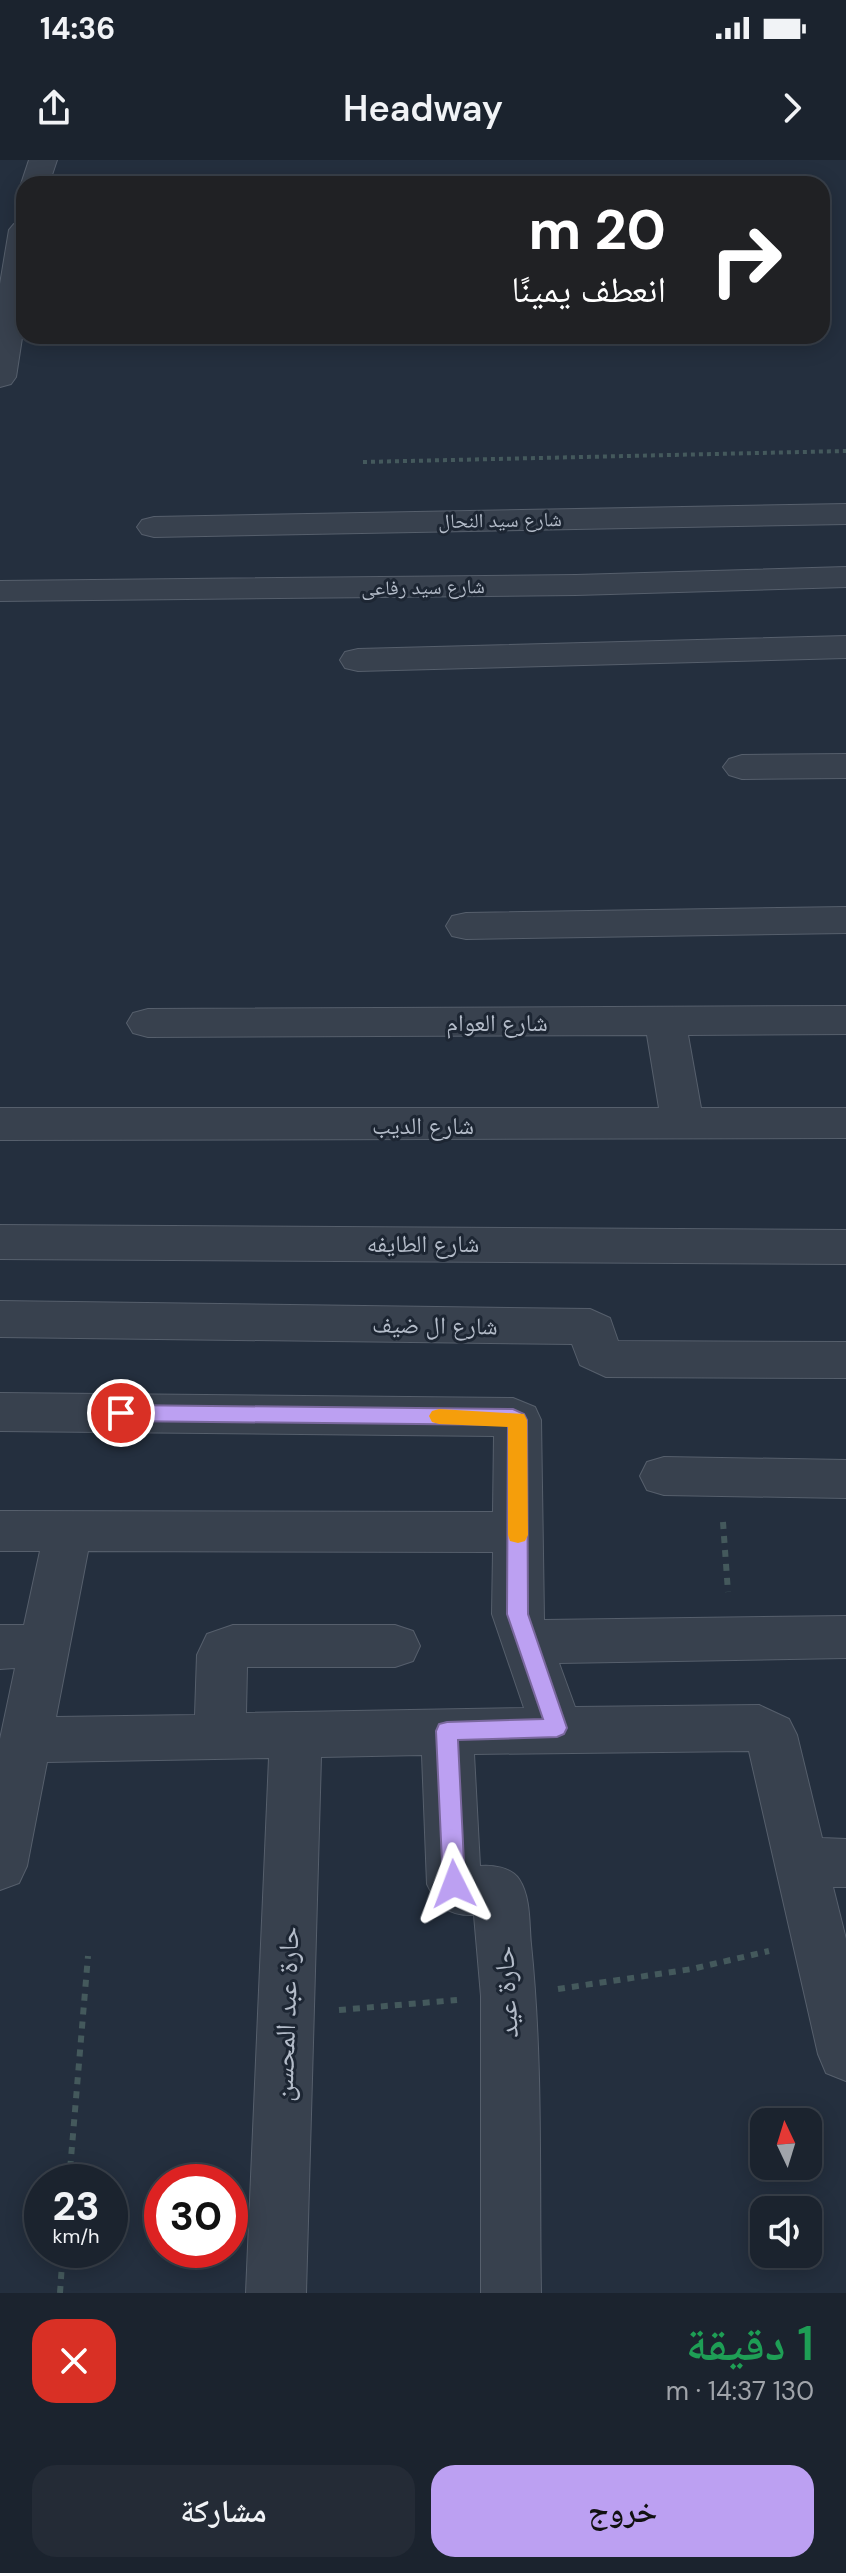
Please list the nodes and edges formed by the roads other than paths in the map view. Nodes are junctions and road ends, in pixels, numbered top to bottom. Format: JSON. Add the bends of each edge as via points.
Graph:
{"nodes":[{"id":1,"x":16,"y":279,"type":"edge"},
{"id":2,"x":0,"y":377,"type":"edge"},
{"id":3,"x":846,"y":514,"type":"edge"},
{"id":4,"x":154,"y":527,"type":"dead end"},
{"id":5,"x":846,"y":577,"type":"edge"},
{"id":6,"x":0,"y":591,"type":"edge"},
{"id":7,"x":846,"y":647,"type":"edge"},
{"id":8,"x":358,"y":660,"type":"dead end"},
{"id":9,"x":846,"y":766,"type":"edge"},
{"id":10,"x":742,"y":767,"type":"dead end"},
{"id":11,"x":846,"y":920,"type":"edge"},
{"id":12,"x":466,"y":926,"type":"dead end"},
{"id":13,"x":846,"y":1020,"type":"edge"},
{"id":14,"x":665,"y":1021,"type":"junction"},
{"id":15,"x":148,"y":1023,"type":"dead end"},
{"id":16,"x":846,"y":1123,"type":"edge"},
{"id":17,"x":0,"y":1124,"type":"edge"},
{"id":18,"x":683,"y":1125,"type":"junction"},
{"id":19,"x":0,"y":1242,"type":"edge"},
{"id":20,"x":846,"y":1247,"type":"edge"},
{"id":21,"x":0,"y":1319,"type":"edge"},
{"id":22,"x":846,"y":1360,"type":"edge"},
{"id":23,"x":0,"y":1412,"type":"edge"},
{"id":24,"x":664,"y":1476,"type":"dead end"},
{"id":25,"x":846,"y":1479,"type":"edge"},
{"id":26,"x":0,"y":1531,"type":"edge"},
{"id":27,"x":68,"y":1531,"type":"junction"},
{"id":28,"x":518,"y":1532,"type":"junction"},
{"id":29,"x":846,"y":1637,"type":"edge"},
{"id":30,"x":526,"y":1642,"type":"junction"},
{"id":31,"x":23,"y":1646,"type":"edge"},
{"id":32,"x":395,"y":1646,"type":"dead end"},
{"id":33,"x":557,"y":1728,"type":"junction"},
{"id":34,"x":447,"y":1731,"type":"junction"},
{"id":35,"x":296,"y":1735,"type":"junction"},
{"id":36,"x":220,"y":1738,"type":"junction"},
{"id":37,"x":27,"y":1740,"type":"junction"},
{"id":38,"x":824,"y":1862,"type":"edge"},
{"id":39,"x":0,"y":1866,"type":"edge"},
{"id":40,"x":846,"y":2054,"type":"edge"},
{"id":41,"x":276,"y":2293,"type":"edge"},
{"id":42,"x":511,"y":2293,"type":"edge"}],
"edges":[{"from":1,"to":2,"type":"street"},
{"from":3,"to":4,"type":"street","name":"شارع سيد النحال"},
{"from":5,"to":6,"type":"street","name":"شارع سيد رفاعى","via":[[545,586]]},
{"from":7,"to":8,"type":"street"},
{"from":9,"to":10,"type":"street"},
{"from":11,"to":12,"type":"street"},
{"from":13,"to":14,"type":"street","name":"شارع العوام"},
{"from":14,"to":15,"type":"street","name":"شارع العوام"},
{"from":14,"to":18,"type":"street"},
{"from":16,"to":18,"type":"street","name":"شارع الديب"},
{"from":17,"to":18,"type":"street","name":"شارع الديب"},
{"from":19,"to":20,"type":"street","name":"شارع الطايفه"},
{"from":21,"to":22,"type":"street","name":"شارع ال ضيف","via":[[590,1327],[596,1352],[606,1359]]},
{"from":23,"to":28,"type":"street","via":[[513,1417],[519,1424]]},
{"from":24,"to":25,"type":"street"},
{"from":26,"to":27,"type":"street"},
{"from":27,"to":28,"type":"street"},
{"from":27,"to":31,"type":"street"},
{"from":28,"to":30,"type":"street","via":[[517,1614]]},
{"from":29,"to":30,"type":"street"},
{"from":30,"to":33,"type":"street"},
{"from":31,"to":37,"type":"street"},
{"from":32,"to":36,"type":"street","via":[[225,1649]]},
{"from":33,"to":34,"type":"street"},
{"from":33,"to":38,"type":"street","via":[[766,1730]]},
{"from":34,"to":35,"type":"street"},
{"from":34,"to":42,"type":"street","name":"حارة عيد","via":[[454,1884],[459,1890],[493,1890],[499,1895],[509,1996]]},
{"from":35,"to":36,"type":"street"},
{"from":35,"to":41,"type":"street","name":"حارة عبد المحسن"},
{"from":36,"to":37,"type":"street"},
{"from":37,"to":39,"type":"street"},
{"from":38,"to":40,"type":"street","via":[[821,1939]]}]}
